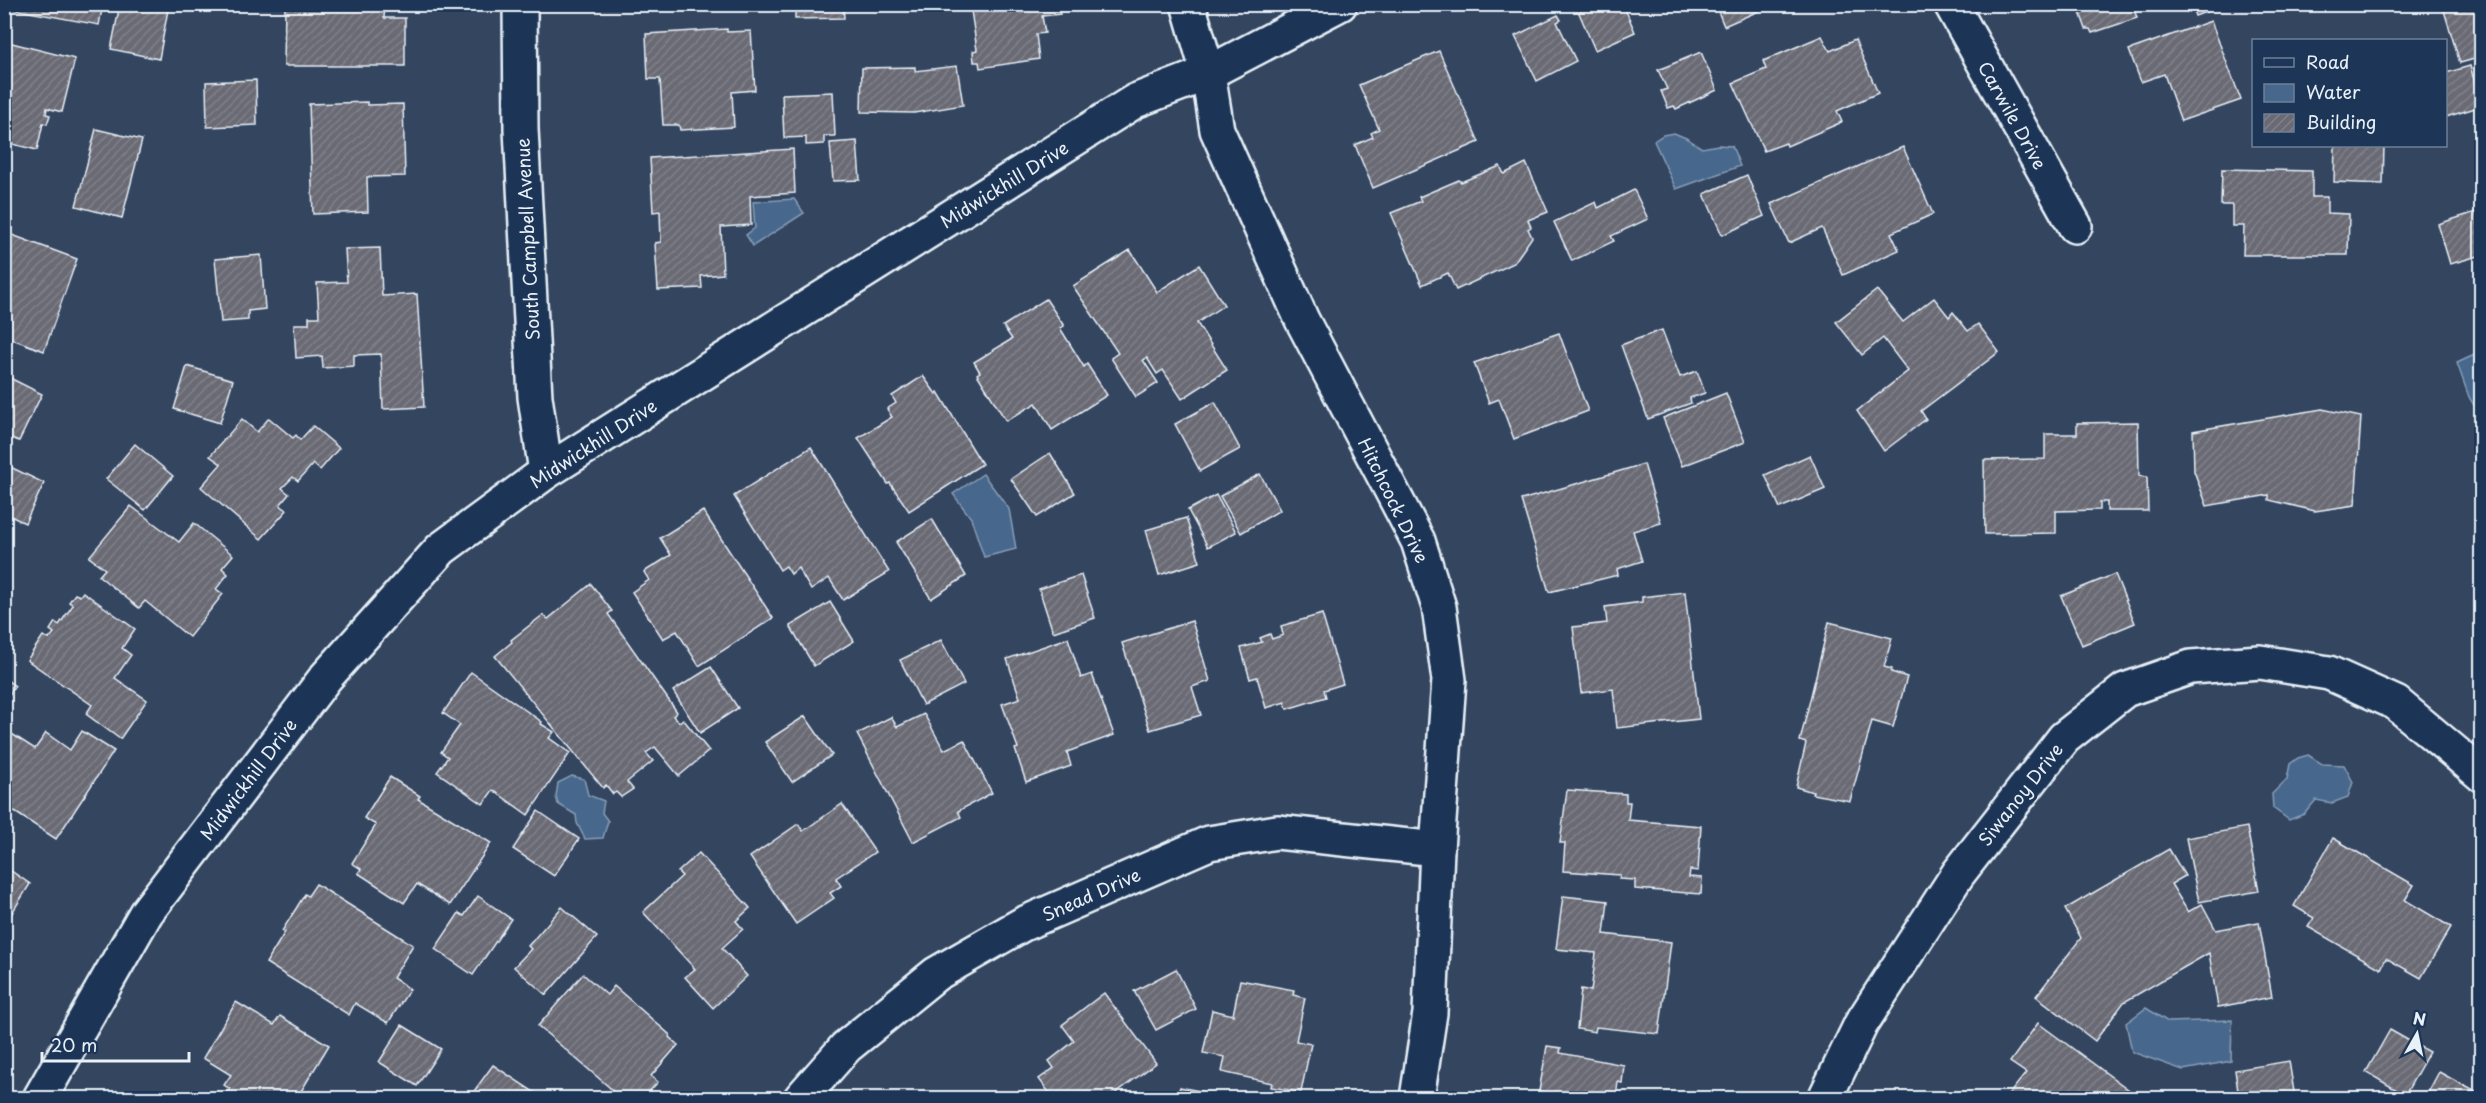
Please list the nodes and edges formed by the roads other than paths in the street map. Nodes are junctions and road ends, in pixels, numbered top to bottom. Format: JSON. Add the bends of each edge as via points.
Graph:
{"nodes":[{"id":1,"x":520,"y":4,"type":"edge"},
{"id":2,"x":1188,"y":4,"type":"edge"},
{"id":3,"x":1340,"y":4,"type":"edge"},
{"id":4,"x":1951,"y":4,"type":"edge"},
{"id":5,"x":1208,"y":73,"type":"junction"},
{"id":6,"x":2075,"y":226,"type":"dead end"},
{"id":7,"x":546,"y":472,"type":"junction"},
{"id":8,"x":2481,"y":775,"type":"edge"},
{"id":9,"x":1437,"y":849,"type":"junction"},
{"id":10,"x":40,"y":1098,"type":"edge"},
{"id":11,"x":801,"y":1098,"type":"edge"},
{"id":12,"x":1417,"y":1098,"type":"edge"},
{"id":13,"x":1825,"y":1098,"type":"edge"}],
"edges":[{"from":1,"to":7,"type":"street","name":"South Campbell Avenue","via":[[521,129],[535,398]]},
{"from":2,"to":5,"type":"street","name":"Hitchcock Drive"},
{"from":3,"to":5,"type":"street","name":"Midwickhill Drive"},
{"from":4,"to":6,"type":"street","name":"Carwile Drive"},
{"from":5,"to":7,"type":"street","name":"Midwickhill Drive","via":[[1136,101]]},
{"from":5,"to":9,"type":"street","name":"Hitchcock Drive","via":[[1217,130],[1302,320],[1418,542],[1439,607],[1449,680]]},
{"from":7,"to":10,"type":"street","name":"Midwickhill Drive","via":[[441,549],[326,676],[146,913]]},
{"from":8,"to":13,"type":"street","name":"Siwanoy Drive","via":[[2396,703],[2329,673],[2260,662],[2191,667],[2125,690],[2064,738],[1958,874],[1861,1024]]},
{"from":9,"to":11,"type":"street","name":"Snead Drive","via":[[1277,832],[1209,843],[1023,924],[936,974],[846,1047]]},
{"from":9,"to":12,"type":"street","name":"Hitchcock Drive","via":[[1431,1013]]}]}
